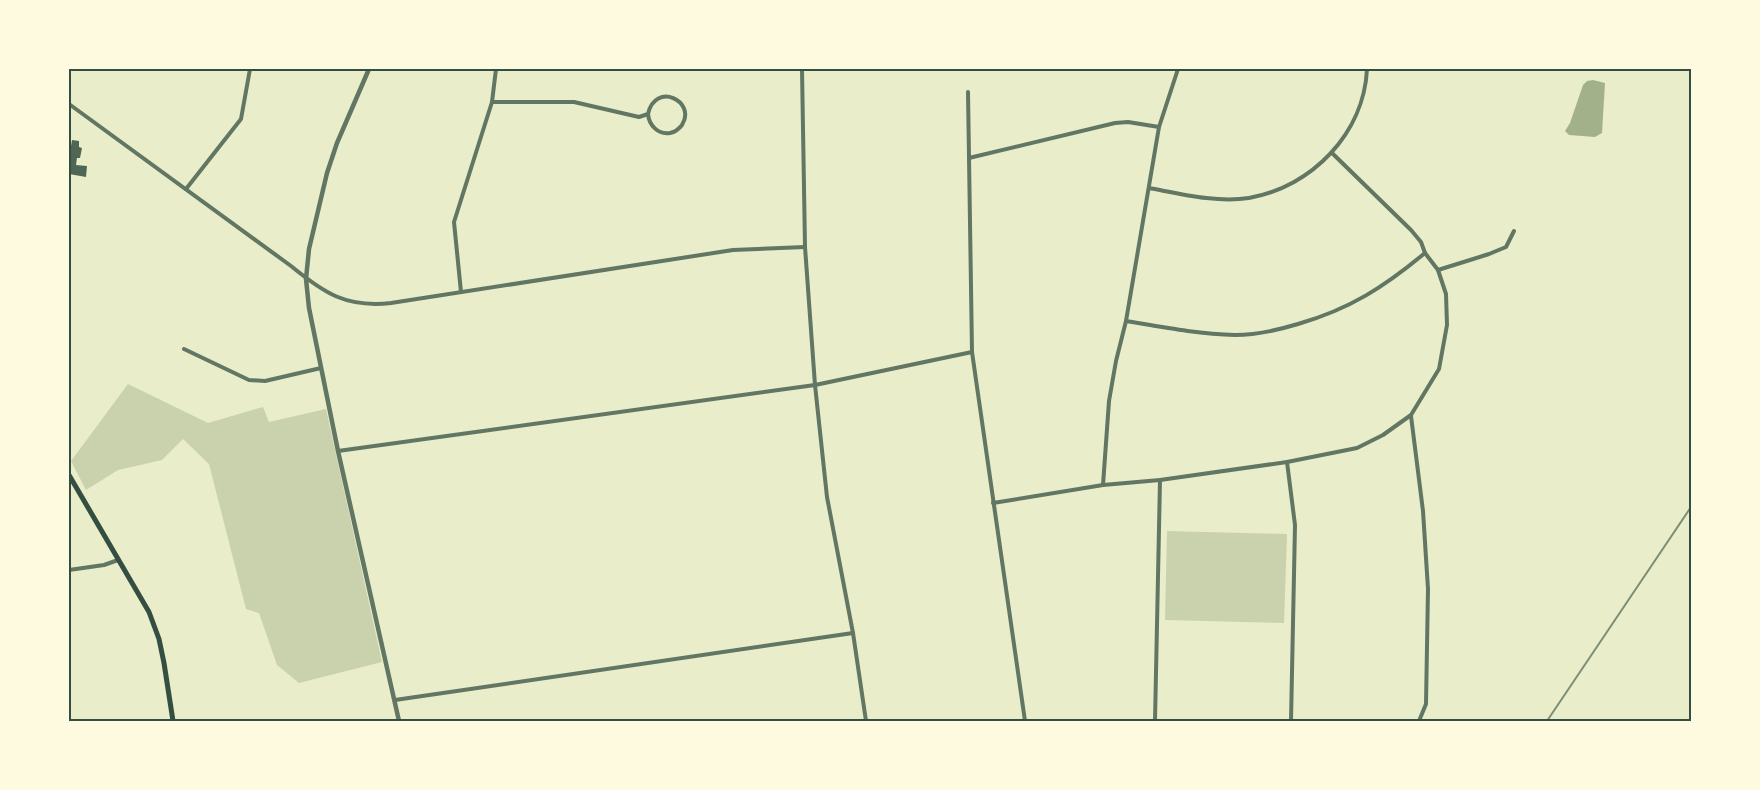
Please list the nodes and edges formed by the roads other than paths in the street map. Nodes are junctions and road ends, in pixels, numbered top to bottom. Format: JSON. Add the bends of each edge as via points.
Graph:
{"nodes":[{"id":1,"x":250,"y":69,"type":"edge"},
{"id":2,"x":369,"y":69,"type":"edge"},
{"id":3,"x":496,"y":69,"type":"edge"},
{"id":4,"x":802,"y":69,"type":"edge"},
{"id":5,"x":1178,"y":69,"type":"edge"},
{"id":6,"x":1367,"y":69,"type":"edge"},
{"id":7,"x":968,"y":92,"type":"dead end"},
{"id":8,"x":492,"y":102,"type":"junction"},
{"id":9,"x":69,"y":104,"type":"edge"},
{"id":10,"x":648,"y":114,"type":"junction"},
{"id":11,"x":1159,"y":127,"type":"junction"},
{"id":12,"x":1332,"y":153,"type":"junction"},
{"id":13,"x":969,"y":158,"type":"junction"},
{"id":14,"x":1149,"y":188,"type":"junction"},
{"id":15,"x":186,"y":189,"type":"junction"},
{"id":16,"x":1514,"y":231,"type":"dead end"},
{"id":17,"x":805,"y":247,"type":"junction"},
{"id":18,"x":1425,"y":253,"type":"junction"},
{"id":19,"x":1438,"y":270,"type":"junction"},
{"id":20,"x":306,"y":279,"type":"junction"},
{"id":21,"x":461,"y":292,"type":"junction"},
{"id":22,"x":1126,"y":321,"type":"junction"},
{"id":23,"x":184,"y":349,"type":"dead end"},
{"id":24,"x":972,"y":352,"type":"junction"},
{"id":25,"x":321,"y":368,"type":"junction"},
{"id":26,"x":815,"y":385,"type":"junction"},
{"id":27,"x":1411,"y":415,"type":"junction"},
{"id":28,"x":338,"y":451,"type":"junction"},
{"id":29,"x":1287,"y":462,"type":"junction"},
{"id":30,"x":69,"y":475,"type":"edge"},
{"id":31,"x":1160,"y":480,"type":"junction"},
{"id":32,"x":1103,"y":485,"type":"junction"},
{"id":33,"x":993,"y":503,"type":"junction"},
{"id":34,"x":119,"y":560,"type":"junction"},
{"id":35,"x":69,"y":570,"type":"edge"},
{"id":36,"x":853,"y":633,"type":"junction"},
{"id":37,"x":395,"y":700,"type":"junction"},
{"id":38,"x":173,"y":721,"type":"edge"},
{"id":39,"x":399,"y":721,"type":"edge"},
{"id":40,"x":866,"y":721,"type":"edge"},
{"id":41,"x":1025,"y":721,"type":"edge"},
{"id":42,"x":1155,"y":721,"type":"edge"},
{"id":43,"x":1291,"y":721,"type":"edge"},
{"id":44,"x":1419,"y":721,"type":"edge"}],
"edges":[{"from":1,"to":15,"type":"street","via":[[241,119]]},
{"from":2,"to":20,"type":"street","via":[[327,173]]},
{"from":3,"to":8,"type":"street"},
{"from":4,"to":17,"type":"street"},
{"from":5,"to":11,"type":"street"},
{"from":6,"to":12,"type":"street","via":[[1357,114]]},
{"from":7,"to":13,"type":"street"},
{"from":8,"to":10,"type":"street","via":[[574,102],[632,117]]},
{"from":8,"to":21,"type":"street","via":[[454,222]]},
{"from":9,"to":15,"type":"street"},
{"from":10,"to":10,"type":"street","via":[[657,99],[668,96],[679,101],[685,110],[684,122],[670,133],[653,127]]},
{"from":11,"to":13,"type":"street","via":[[1115,123]]},
{"from":11,"to":14,"type":"street"},
{"from":12,"to":14,"type":"street","via":[[1301,178],[1249,198],[1217,199]]},
{"from":12,"to":18,"type":"street","via":[[1411,230]]},
{"from":13,"to":24,"type":"street"},
{"from":14,"to":22,"type":"street"},
{"from":15,"to":20,"type":"street"},
{"from":16,"to":19,"type":"street","via":[[1506,247]]},
{"from":17,"to":21,"type":"street","via":[[733,250]]},
{"from":17,"to":26,"type":"street"},
{"from":18,"to":19,"type":"street"},
{"from":18,"to":22,"type":"street","via":[[1361,300],[1326,316],[1276,330],[1238,335],[1203,333]]},
{"from":19,"to":27,"type":"street","via":[[1446,294],[1447,325],[1439,369]]},
{"from":20,"to":21,"type":"street","via":[[333,295],[369,304]]},
{"from":20,"to":25,"type":"street"},
{"from":22,"to":32,"type":"street","via":[[1109,401]]},
{"from":23,"to":25,"type":"street","via":[[249,380],[265,381]]},
{"from":24,"to":26,"type":"street"},
{"from":24,"to":33,"type":"street"},
{"from":25,"to":28,"type":"street"},
{"from":26,"to":28,"type":"street"},
{"from":26,"to":36,"type":"street","via":[[827,497]]},
{"from":27,"to":29,"type":"street","via":[[1357,448]]},
{"from":27,"to":44,"type":"street","via":[[1428,590],[1426,704]]},
{"from":28,"to":37,"type":"street"},
{"from":29,"to":31,"type":"street"},
{"from":29,"to":43,"type":"street","via":[[1295,525]]},
{"from":30,"to":34,"type":"main road"},
{"from":31,"to":32,"type":"street"},
{"from":31,"to":42,"type":"street"},
{"from":32,"to":33,"type":"street"},
{"from":33,"to":41,"type":"street"},
{"from":34,"to":35,"type":"street"},
{"from":34,"to":38,"type":"main road","via":[[156,632]]},
{"from":36,"to":37,"type":"street"},
{"from":36,"to":40,"type":"street"},
{"from":37,"to":39,"type":"street"}]}
